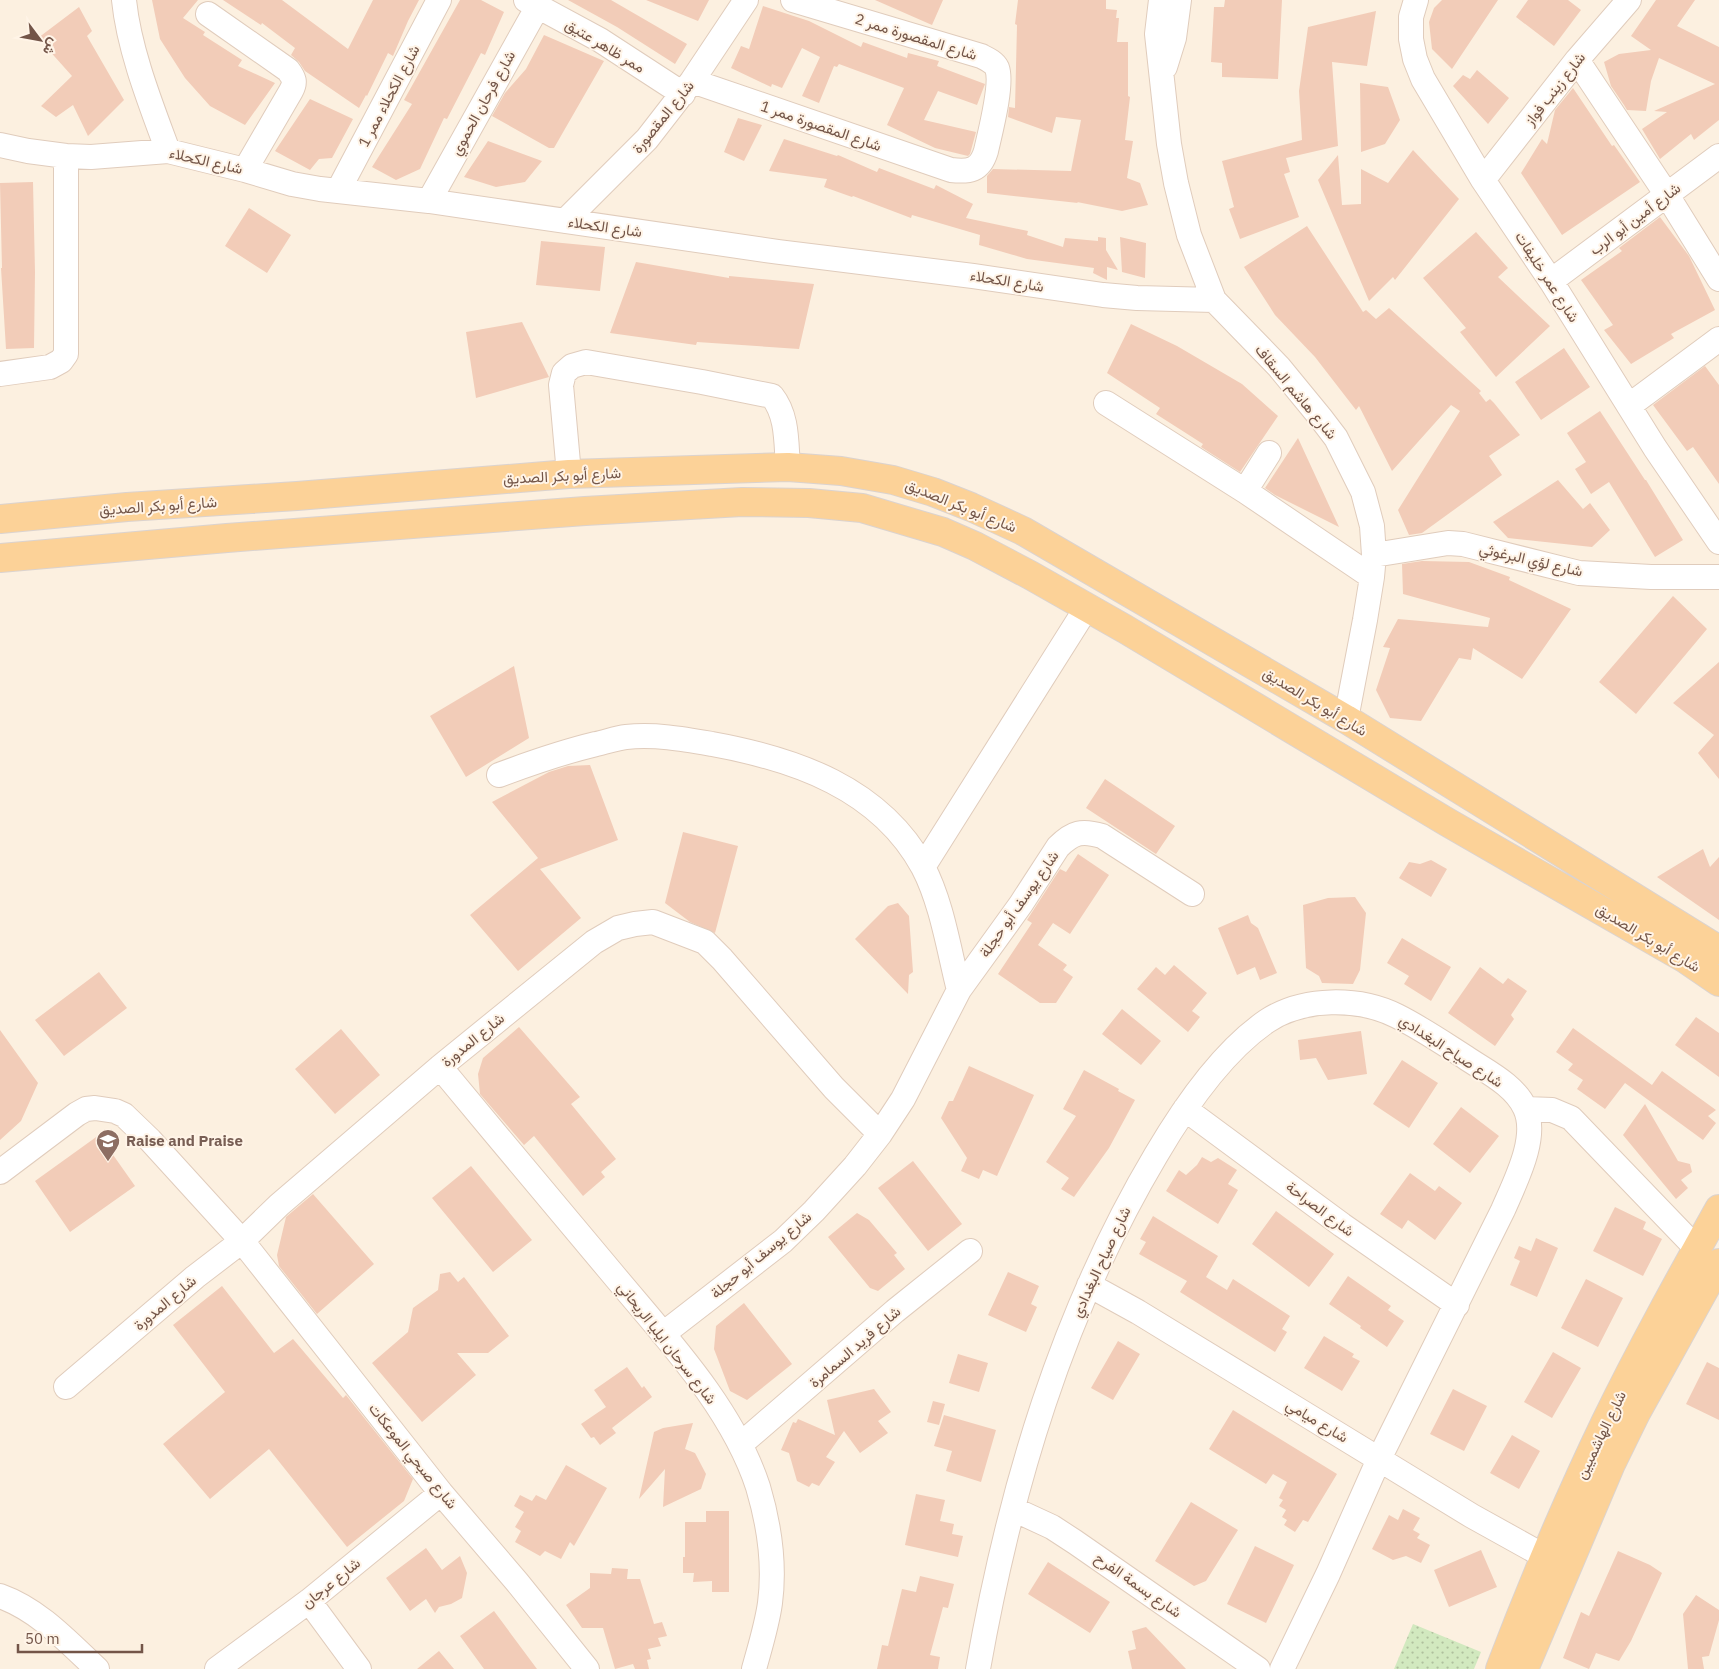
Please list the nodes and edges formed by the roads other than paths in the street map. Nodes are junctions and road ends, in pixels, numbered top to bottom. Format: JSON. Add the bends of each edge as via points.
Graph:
{"nodes":[{"id":1,"x":124,"y":0,"type":"edge"},
{"id":2,"x":439,"y":0,"type":"edge"},
{"id":3,"x":746,"y":0,"type":"edge"},
{"id":4,"x":793,"y":0,"type":"edge"},
{"id":5,"x":1142,"y":0,"type":"edge"},
{"id":6,"x":1161,"y":0,"type":"edge"},
{"id":7,"x":1179,"y":0,"type":"edge"},
{"id":8,"x":1416,"y":0,"type":"edge"},
{"id":9,"x":1629,"y":0,"type":"edge"},
{"id":10,"x":532,"y":3,"type":"edge"},
{"id":11,"x":208,"y":14,"type":"dead end"},
{"id":12,"x":1157,"y":34,"type":"junction"},
{"id":13,"x":1577,"y":60,"type":"junction"},
{"id":14,"x":1162,"y":79,"type":"junction"},
{"id":15,"x":687,"y":88,"type":"junction"},
{"id":16,"x":0,"y":145,"type":"edge"},
{"id":17,"x":168,"y":151,"type":"junction"},
{"id":18,"x":66,"y":156,"type":"junction"},
{"id":19,"x":1719,"y":156,"type":"edge"},
{"id":20,"x":245,"y":170,"type":"junction"},
{"id":21,"x":951,"y":170,"type":"joint"},
{"id":22,"x":1483,"y":180,"type":"junction"},
{"id":23,"x":338,"y":191,"type":"junction"},
{"id":24,"x":1667,"y":195,"type":"junction"},
{"id":25,"x":429,"y":201,"type":"junction"},
{"id":26,"x":565,"y":222,"type":"junction"},
{"id":27,"x":1719,"y":280,"type":"edge"},
{"id":28,"x":1551,"y":281,"type":"junction"},
{"id":29,"x":1214,"y":300,"type":"junction"},
{"id":30,"x":1719,"y":339,"type":"edge"},
{"id":31,"x":0,"y":374,"type":"edge"},
{"id":32,"x":1106,"y":402,"type":"dead end"},
{"id":33,"x":1630,"y":405,"type":"junction"},
{"id":34,"x":1269,"y":453,"type":"dead end"},
{"id":35,"x":788,"y":467,"type":"junction"},
{"id":36,"x":569,"y":474,"type":"junction"},
{"id":37,"x":1245,"y":491,"type":"junction"},
{"id":38,"x":0,"y":519,"type":"edge"},
{"id":39,"x":1719,"y":542,"type":"edge"},
{"id":40,"x":0,"y":558,"type":"edge"},
{"id":41,"x":1373,"y":566,"type":"junction"},
{"id":42,"x":1719,"y":577,"type":"edge"},
{"id":43,"x":1088,"y":607,"type":"junction"},
{"id":44,"x":1346,"y":719,"type":"junction"},
{"id":45,"x":499,"y":775,"type":"dead end"},
{"id":46,"x":1464,"y":793,"type":"junction"},
{"id":47,"x":1447,"y":822,"type":"junction"},
{"id":48,"x":923,"y":867,"type":"junction"},
{"id":49,"x":1192,"y":894,"type":"dead end"},
{"id":50,"x":1719,"y":950,"type":"edge"},
{"id":51,"x":1719,"y":982,"type":"edge"},
{"id":52,"x":959,"y":990,"type":"junction"},
{"id":53,"x":440,"y":1067,"type":"junction"},
{"id":54,"x":1526,"y":1109,"type":"junction"},
{"id":55,"x":1185,"y":1110,"type":"junction"},
{"id":56,"x":880,"y":1134,"type":"junction"},
{"id":57,"x":0,"y":1172,"type":"edge"},
{"id":58,"x":1719,"y":1209,"type":"edge"},
{"id":59,"x":242,"y":1241,"type":"junction"},
{"id":60,"x":970,"y":1251,"type":"dead end"},
{"id":61,"x":1708,"y":1256,"type":"edge"},
{"id":62,"x":1089,"y":1285,"type":"junction"},
{"id":63,"x":1457,"y":1305,"type":"junction"},
{"id":64,"x":663,"y":1334,"type":"junction"},
{"id":65,"x":66,"y":1386,"type":"dead end"},
{"id":66,"x":741,"y":1444,"type":"junction"},
{"id":67,"x":1378,"y":1459,"type":"junction"},
{"id":68,"x":441,"y":1493,"type":"junction"},
{"id":69,"x":1013,"y":1509,"type":"junction"},
{"id":70,"x":1544,"y":1556,"type":"junction"},
{"id":71,"x":0,"y":1596,"type":"edge"},
{"id":72,"x":309,"y":1600,"type":"junction"},
{"id":73,"x":97,"y":1669,"type":"edge"},
{"id":74,"x":217,"y":1669,"type":"edge"},
{"id":75,"x":359,"y":1669,"type":"edge"},
{"id":76,"x":587,"y":1669,"type":"edge"},
{"id":77,"x":754,"y":1669,"type":"edge"},
{"id":78,"x":978,"y":1669,"type":"edge"},
{"id":79,"x":1258,"y":1669,"type":"edge"},
{"id":80,"x":1282,"y":1669,"type":"edge"},
{"id":81,"x":1500,"y":1669,"type":"edge"},
{"id":82,"x":1524,"y":1669,"type":"edge"}],
"edges":[{"from":1,"to":17,"type":"street","via":[[134,47]]},
{"from":2,"to":23,"type":"street","name":"شارع الكحلاء ممر 1"},
{"from":3,"to":15,"type":"street","name":"شارع المقصورة"},
{"from":4,"to":21,"type":"street","name":"شارع المقصورة ممر 2","via":[[992,62],[998,74],[998,89],[984,159],[966,172]]},
{"from":5,"to":12,"type":"street"},
{"from":6,"to":12,"type":"street","name":"شارع هاشم السقاف"},
{"from":7,"to":14,"type":"street","name":"شارع هاشم السقاف","via":[[1174,38]]},
{"from":8,"to":22,"type":"street","name":"شارع عمر خليفات","via":[[1411,17],[1415,60]]},
{"from":9,"to":13,"type":"street","name":"شارع زينب فواز"},
{"from":10,"to":15,"type":"street","name":"ممر ظاهر عتيق"},
{"from":10,"to":25,"type":"street","name":"شارع فرحان الحموي"},
{"from":11,"to":20,"type":"street","via":[[288,70],[293,77],[291,91]]},
{"from":12,"to":14,"type":"street","name":"شارع هاشم السقاف"},
{"from":13,"to":22,"type":"street","name":"شارع زينب فواز"},
{"from":13,"to":24,"type":"street"},
{"from":14,"to":29,"type":"street","name":"شارع هاشم السقاف","via":[[1169,144],[1183,215]]},
{"from":15,"to":21,"type":"street","name":"شارع المقصورة ممر 1"},
{"from":15,"to":26,"type":"street","name":"شارع المقصورة","via":[[647,139]]},
{"from":16,"to":18,"type":"street","name":"شارع الكحلاء"},
{"from":17,"to":18,"type":"street","name":"شارع الكحلاء"},
{"from":17,"to":20,"type":"street","name":"شارع الكحلاء"},
{"from":18,"to":31,"type":"street","via":[[66,354],[61,361],[50,366]]},
{"from":19,"to":24,"type":"street","name":"شارع أمين أبو الرب"},
{"from":20,"to":23,"type":"street","name":"شارع الكحلاء","via":[[292,184]]},
{"from":22,"to":28,"type":"street","name":"شارع عمر خليفات"},
{"from":23,"to":25,"type":"street","name":"شارع الكحلاء"},
{"from":24,"to":27,"type":"street"},
{"from":24,"to":28,"type":"street","name":"شارع أمين أبو الرب"},
{"from":25,"to":26,"type":"street","name":"شارع الكحلاء"},
{"from":26,"to":29,"type":"street","name":"شارع الكحلاء","via":[[1103,295]]},
{"from":28,"to":33,"type":"street","name":"شارع عمر خليفات"},
{"from":29,"to":41,"type":"street","name":"شارع هاشم السقاف","via":[[1278,367],[1336,438],[1363,492],[1372,526]]},
{"from":30,"to":33,"type":"street"},
{"from":32,"to":37,"type":"street"},
{"from":33,"to":39,"type":"street","name":"شارع عمر خليفات"},
{"from":34,"to":37,"type":"street"},
{"from":35,"to":36,"type":"main road","name":"شارع أبو بكر الصديق"},
{"from":35,"to":36,"type":"street","via":[[783,419],[772,396],[586,362],[572,366],[564,373],[561,385]]},
{"from":35,"to":44,"type":"main road","name":"شارع أبو بكر الصديق","via":[[841,471],[893,480],[971,507],[1023,531]]},
{"from":36,"to":38,"type":"main road","name":"شارع أبو بكر الصديق"},
{"from":37,"to":41,"type":"street"},
{"from":40,"to":43,"type":"main road","name":"شارع أبو بكر الصديق","via":[[585,511],[742,502],[809,503],[862,508],[942,532],[991,554]]},
{"from":41,"to":42,"type":"street","name":"شارع لؤي البرغوثي","via":[[1448,543],[1579,573]]},
{"from":41,"to":44,"type":"street","name":"شارع هاشم السقاف"},
{"from":43,"to":47,"type":"main road","name":"شارع أبو بكر الصديق"},
{"from":43,"to":48,"type":"street"},
{"from":44,"to":46,"type":"main road","name":"شارع أبو بكر الصديق"},
{"from":45,"to":48,"type":"street","via":[[533,762],[624,737],[657,736],[735,748],[778,759],[830,779],[862,799],[894,828]]},
{"from":46,"to":47,"type":"main road","via":[[1468,798],[1468,811],[1459,820]]},
{"from":46,"to":50,"type":"main road","name":"شارع أبو بكر الصديق"},
{"from":47,"to":51,"type":"main road","name":"شارع أبو بكر الصديق","via":[[1684,958]]},
{"from":48,"to":52,"type":"street","via":[[940,910]]},
{"from":49,"to":52,"type":"street","name":"شارع يوسف أبو حجلة","via":[[1102,836],[1087,832],[1071,836],[1058,847]]},
{"from":52,"to":56,"type":"street","name":"شارع يوسف أبو حجلة","via":[[914,1081]]},
{"from":53,"to":56,"type":"street","name":"شارع المدورة","via":[[594,942],[618,928],[653,922],[706,942],[834,1088]]},
{"from":53,"to":59,"type":"street","name":"شارع المدورة"},
{"from":53,"to":64,"type":"street","name":"شارع سرحان ايليا الريحاني"},
{"from":54,"to":55,"type":"street","name":"شارع صياح البغدادي","via":[[1518,1097],[1494,1077],[1417,1027],[1376,1008],[1341,1003],[1296,1008],[1269,1019],[1225,1058]]},
{"from":54,"to":61,"type":"street","via":[[1552,1110],[1571,1118]]},
{"from":54,"to":63,"type":"street","via":[[1529,1132],[1520,1172]]},
{"from":55,"to":62,"type":"street","name":"شارع صياح البغدادي","via":[[1144,1176]]},
{"from":55,"to":63,"type":"street","name":"شارع الصراحة"},
{"from":56,"to":64,"type":"street","name":"شارع يوسف أبو حجلة","via":[[834,1190],[783,1241]]},
{"from":57,"to":59,"type":"street","via":[[81,1112],[95,1108],[115,1111],[124,1115],[150,1140]]},
{"from":58,"to":61,"type":"main road","name":"شارع الهاشميين"},
{"from":59,"to":65,"type":"street","name":"شارع المدورة"},
{"from":59,"to":68,"type":"street","name":"شارع صبحي الموعكات"},
{"from":60,"to":66,"type":"street","name":"شارع فريد السمامرة"},
{"from":61,"to":70,"type":"main road","name":"شارع الهاشميين","via":[[1608,1418]]},
{"from":61,"to":82,"type":"main road","name":"شارع الهاشميين","via":[[1653,1382],[1611,1464]]},
{"from":62,"to":67,"type":"street","name":"شارع ميامي"},
{"from":62,"to":69,"type":"street","name":"شارع صياح البغدادي","via":[[1049,1386]]},
{"from":63,"to":67,"type":"street"},
{"from":64,"to":66,"type":"street","name":"شارع سرحان ايليا الريحاني","via":[[720,1410]]},
{"from":66,"to":77,"type":"street","name":"شارع سرحان ايليا الريحاني","via":[[758,1490],[771,1555],[770,1603]]},
{"from":67,"to":70,"type":"street","name":"شارع ميامي"},
{"from":67,"to":80,"type":"street"},
{"from":68,"to":72,"type":"street","name":"شارع عرجان"},
{"from":68,"to":76,"type":"street","name":"شارع صبحي الموعكات"},
{"from":69,"to":78,"type":"street","name":"شارع صياح البغدادي","via":[[994,1582]]},
{"from":69,"to":79,"type":"street","name":"شارع بسمة الفرح","via":[[1075,1542]]},
{"from":70,"to":81,"type":"main road","name":"شارع الهاشميين"},
{"from":71,"to":73,"type":"street","via":[[38,1615]]},
{"from":72,"to":74,"type":"street","name":"شارع عرجان"},
{"from":72,"to":75,"type":"street"}]}
